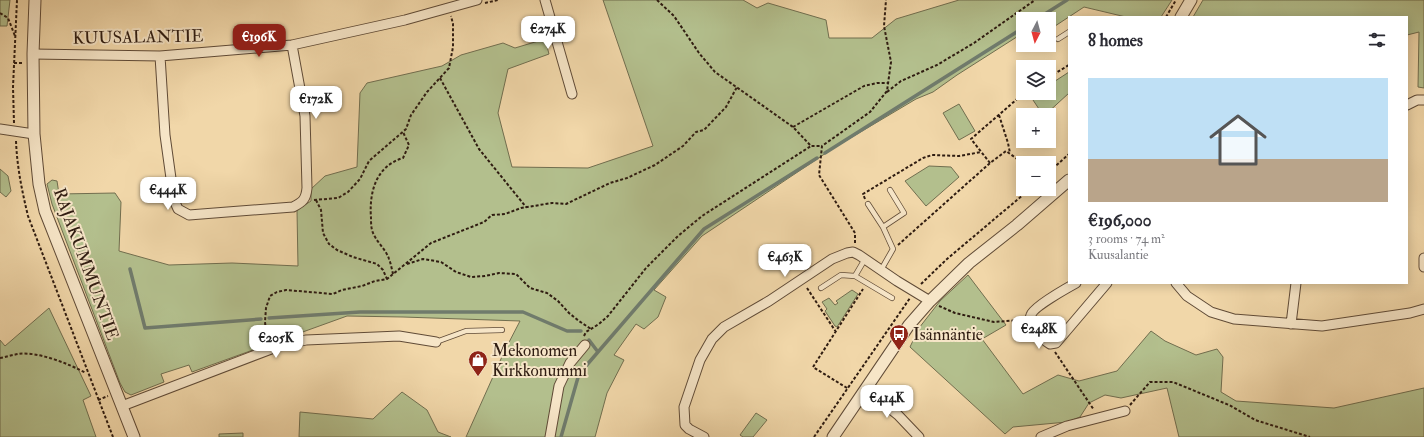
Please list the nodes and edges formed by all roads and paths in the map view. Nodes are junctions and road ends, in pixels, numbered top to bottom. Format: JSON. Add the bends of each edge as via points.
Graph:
{"nodes":[{"id":1,"x":35,"y":0,"type":"edge"},
{"id":2,"x":477,"y":0,"type":"edge"},
{"id":3,"x":545,"y":0,"type":"edge"},
{"id":4,"x":657,"y":0,"type":"edge"},
{"id":5,"x":886,"y":0,"type":"edge"},
{"id":6,"x":1035,"y":0,"type":"edge"},
{"id":7,"x":1176,"y":0,"type":"edge"},
{"id":8,"x":1191,"y":0,"type":"edge"},
{"id":9,"x":450,"y":13,"type":"dead end"},
{"id":10,"x":0,"y":14,"type":"edge"},
{"id":11,"x":1167,"y":16,"type":"edge"},
{"id":12,"x":1182,"y":16,"type":"edge"},
{"id":13,"x":1068,"y":33,"type":"edge"},
{"id":14,"x":15,"y":37,"type":"dead end"},
{"id":15,"x":1058,"y":39,"type":"dead end"},
{"id":16,"x":292,"y":44,"type":"junction"},
{"id":17,"x":33,"y":54,"type":"junction"},
{"id":18,"x":160,"y":56,"type":"junction"},
{"id":19,"x":1068,"y":66,"type":"edge"},
{"id":20,"x":1056,"y":73,"type":"edge"},
{"id":21,"x":440,"y":78,"type":"junction"},
{"id":22,"x":888,"y":83,"type":"junction"},
{"id":23,"x":737,"y":88,"type":"junction"},
{"id":24,"x":572,"y":94,"type":"dead end"},
{"id":25,"x":885,"y":94,"type":"junction"},
{"id":26,"x":1016,"y":100,"type":"edge"},
{"id":27,"x":1424,"y":100,"type":"edge"},
{"id":28,"x":1408,"y":104,"type":"edge"},
{"id":29,"x":999,"y":115,"type":"junction"},
{"id":30,"x":793,"y":127,"type":"junction"},
{"id":31,"x":0,"y":129,"type":"edge"},
{"id":32,"x":403,"y":132,"type":"junction"},
{"id":33,"x":34,"y":134,"type":"junction"},
{"id":34,"x":811,"y":146,"type":"junction"},
{"id":35,"x":822,"y":146,"type":"junction"},
{"id":36,"x":981,"y":152,"type":"junction"},
{"id":37,"x":1010,"y":154,"type":"junction"},
{"id":38,"x":1068,"y":155,"type":"edge"},
{"id":39,"x":1016,"y":158,"type":"edge"},
{"id":40,"x":990,"y":163,"type":"junction"},
{"id":41,"x":1056,"y":166,"type":"edge"},
{"id":42,"x":1068,"y":181,"type":"edge"},
{"id":43,"x":890,"y":190,"type":"dead end"},
{"id":44,"x":306,"y":197,"type":"junction"},
{"id":45,"x":316,"y":200,"type":"junction"},
{"id":46,"x":868,"y":204,"type":"joint"},
{"id":47,"x":526,"y":207,"type":"junction"},
{"id":48,"x":883,"y":227,"type":"junction"},
{"id":49,"x":893,"y":249,"type":"junction"},
{"id":50,"x":853,"y":252,"type":"junction"},
{"id":51,"x":1424,"y":258,"type":"edge"},
{"id":52,"x":865,"y":259,"type":"junction"},
{"id":53,"x":404,"y":265,"type":"junction"},
{"id":54,"x":1424,"y":266,"type":"edge"},
{"id":55,"x":881,"y":270,"type":"junction"},
{"id":56,"x":392,"y":274,"type":"junction"},
{"id":57,"x":855,"y":276,"type":"junction"},
{"id":58,"x":387,"y":279,"type":"junction"},
{"id":59,"x":802,"y":279,"type":"junction"},
{"id":60,"x":867,"y":283,"type":"junction"},
{"id":61,"x":1074,"y":284,"type":"edge"},
{"id":62,"x":1106,"y":284,"type":"edge"},
{"id":63,"x":1177,"y":284,"type":"edge"},
{"id":64,"x":1296,"y":284,"type":"edge"},
{"id":65,"x":821,"y":288,"type":"dead end"},
{"id":66,"x":892,"y":298,"type":"dead end"},
{"id":67,"x":930,"y":301,"type":"junction"},
{"id":68,"x":1424,"y":309,"type":"edge"},
{"id":69,"x":1030,"y":320,"type":"junction"},
{"id":70,"x":1291,"y":324,"type":"junction"},
{"id":71,"x":592,"y":329,"type":"junction"},
{"id":72,"x":502,"y":330,"type":"dead end"},
{"id":73,"x":836,"y":332,"type":"junction"},
{"id":74,"x":436,"y":342,"type":"joint"},
{"id":75,"x":1050,"y":344,"type":"junction"},
{"id":76,"x":585,"y":345,"type":"joint"},
{"id":77,"x":270,"y":350,"type":"junction"},
{"id":78,"x":0,"y":358,"type":"edge"},
{"id":79,"x":88,"y":373,"type":"dead end"},
{"id":80,"x":847,"y":388,"type":"dead end"},
{"id":81,"x":866,"y":389,"type":"junction"},
{"id":82,"x":122,"y":406,"type":"junction"},
{"id":83,"x":1125,"y":411,"type":"joint"},
{"id":84,"x":1100,"y":417,"type":"junction"},
{"id":85,"x":134,"y":437,"type":"edge"},
{"id":86,"x":550,"y":437,"type":"edge"},
{"id":87,"x":704,"y":437,"type":"edge"},
{"id":88,"x":833,"y":437,"type":"edge"},
{"id":89,"x":919,"y":437,"type":"edge"},
{"id":90,"x":1042,"y":437,"type":"edge"},
{"id":91,"x":1310,"y":437,"type":"edge"}],
"edges":[{"from":1,"to":17,"type":"street","name":"RAJAKUMMUNTIE"},
{"from":2,"to":16,"type":"street","name":"KUUSALANTIE","via":[[405,20]]},
{"from":3,"to":24,"type":"street"},
{"from":4,"to":23,"type":"path","via":[[674,16],[715,72]]},
{"from":5,"to":22,"type":"path","via":[[884,26],[891,62]]},
{"from":6,"to":25,"type":"path","via":[[974,43],[901,81]]},
{"from":7,"to":11,"type":"path"},
{"from":8,"to":12,"type":"street"},
{"from":9,"to":21,"type":"path","via":[[453,46],[449,68]]},
{"from":10,"to":14,"type":"path","via":[[8,18]]},
{"from":13,"to":15,"type":"lane"},
{"from":16,"to":18,"type":"street","name":"KUUSALANTIE"},
{"from":16,"to":44,"type":"street","via":[[305,116]]},
{"from":17,"to":18,"type":"street","name":"KUUSALANTIE"},
{"from":17,"to":33,"type":"street","name":"RAJAKUMMUNTIE"},
{"from":18,"to":44,"type":"street","via":[[166,135],[174,200],[178,209],[189,215],[293,207]]},
{"from":19,"to":20,"type":"path"},
{"from":21,"to":32,"type":"path","via":[[411,115]]},
{"from":21,"to":47,"type":"path","via":[[479,149]]},
{"from":22,"to":25,"type":"path"},
{"from":22,"to":30,"type":"path","via":[[864,86]]},
{"from":23,"to":30,"type":"path"},
{"from":23,"to":47,"type":"path","via":[[726,107],[704,130],[696,132],[683,146],[655,165],[566,204],[552,203]]},
{"from":25,"to":35,"type":"path","via":[[870,112]]},
{"from":26,"to":29,"type":"path"},
{"from":27,"to":28,"type":"street"},
{"from":29,"to":36,"type":"path","via":[[971,139]]},
{"from":29,"to":37,"type":"path"},
{"from":30,"to":34,"type":"path"},
{"from":31,"to":33,"type":"street"},
{"from":32,"to":45,"type":"path","via":[[369,161],[360,179],[348,192],[338,198]]},
{"from":32,"to":56,"type":"path","via":[[409,145],[403,158],[393,162],[380,174],[372,188],[370,208],[372,230],[389,258]]},
{"from":33,"to":82,"type":"street","name":"RAJAKUMMUNTIE","via":[[39,184],[45,211]]},
{"from":34,"to":35,"type":"path"},
{"from":34,"to":71,"type":"path","via":[[702,216],[684,231],[646,268],[608,316]]},
{"from":35,"to":50,"type":"path","via":[[819,175],[855,233]]},
{"from":36,"to":40,"type":"path"},
{"from":36,"to":46,"type":"path","via":[[959,156],[932,155],[923,158],[863,194]]},
{"from":37,"to":39,"type":"path"},
{"from":37,"to":40,"type":"path","via":[[1006,151]]},
{"from":38,"to":41,"type":"path"},
{"from":40,"to":49,"type":"path"},
{"from":42,"to":67,"type":"street","via":[[969,263]]},
{"from":43,"to":48,"type":"lane","via":[[904,213]]},
{"from":44,"to":45,"type":"path"},
{"from":45,"to":58,"type":"path","via":[[321,210],[323,233],[329,244],[353,257],[377,264]]},
{"from":46,"to":48,"type":"lane"},
{"from":47,"to":53,"type":"path","via":[[505,214],[492,215],[484,222],[432,243]]},
{"from":48,"to":49,"type":"lane"},
{"from":49,"to":55,"type":"lane"},
{"from":50,"to":52,"type":"street"},
{"from":50,"to":59,"type":"street","via":[[832,259]]},
{"from":51,"to":54,"type":"street"},
{"from":52,"to":55,"type":"street"},
{"from":52,"to":57,"type":"lane"},
{"from":53,"to":56,"type":"path"},
{"from":53,"to":71,"type":"path","via":[[423,259],[441,262],[456,272],[471,277],[516,274],[530,288],[547,293]]},
{"from":55,"to":67,"type":"street"},
{"from":56,"to":58,"type":"path"},
{"from":57,"to":60,"type":"lane"},
{"from":57,"to":65,"type":"lane","via":[[841,275]]},
{"from":58,"to":77,"type":"path","via":[[333,294],[286,290],[276,292],[270,296],[266,308],[265,322]]},
{"from":59,"to":73,"type":"path"},
{"from":59,"to":87,"type":"street","via":[[724,327],[712,339],[700,360],[684,407],[685,425]]},
{"from":60,"to":66,"type":"lane"},
{"from":60,"to":73,"type":"path"},
{"from":61,"to":69,"type":"street","via":[[1038,307],[1031,314]]},
{"from":62,"to":75,"type":"street","via":[[1056,343]]},
{"from":63,"to":70,"type":"street","via":[[1187,296],[1211,312],[1234,319]]},
{"from":64,"to":70,"type":"street"},
{"from":67,"to":69,"type":"path","via":[[955,313],[994,322]]},
{"from":67,"to":81,"type":"street","via":[[909,325]]},
{"from":68,"to":70,"type":"street","via":[[1410,314],[1322,326]]},
{"from":69,"to":75,"type":"street","via":[[1036,332]]},
{"from":71,"to":76,"type":"path","via":[[586,332]]},
{"from":72,"to":74,"type":"lane","via":[[466,331]]},
{"from":73,"to":80,"type":"path","via":[[813,367]]},
{"from":74,"to":77,"type":"street","via":[[399,336],[306,340]]},
{"from":75,"to":84,"type":"path"},
{"from":76,"to":86,"type":"street","via":[[570,363],[559,386]]},
{"from":77,"to":82,"type":"street"},
{"from":78,"to":79,"type":"path","via":[[20,353],[34,355],[65,362]]},
{"from":81,"to":88,"type":"street"},
{"from":81,"to":89,"type":"street","via":[[898,415]]},
{"from":82,"to":85,"type":"street","name":"RAJAKUMMUNTIE"},
{"from":83,"to":84,"type":"street"},
{"from":83,"to":91,"type":"path","via":[[1150,382],[1173,382],[1229,405],[1255,420]]},
{"from":84,"to":90,"type":"street"}]}
